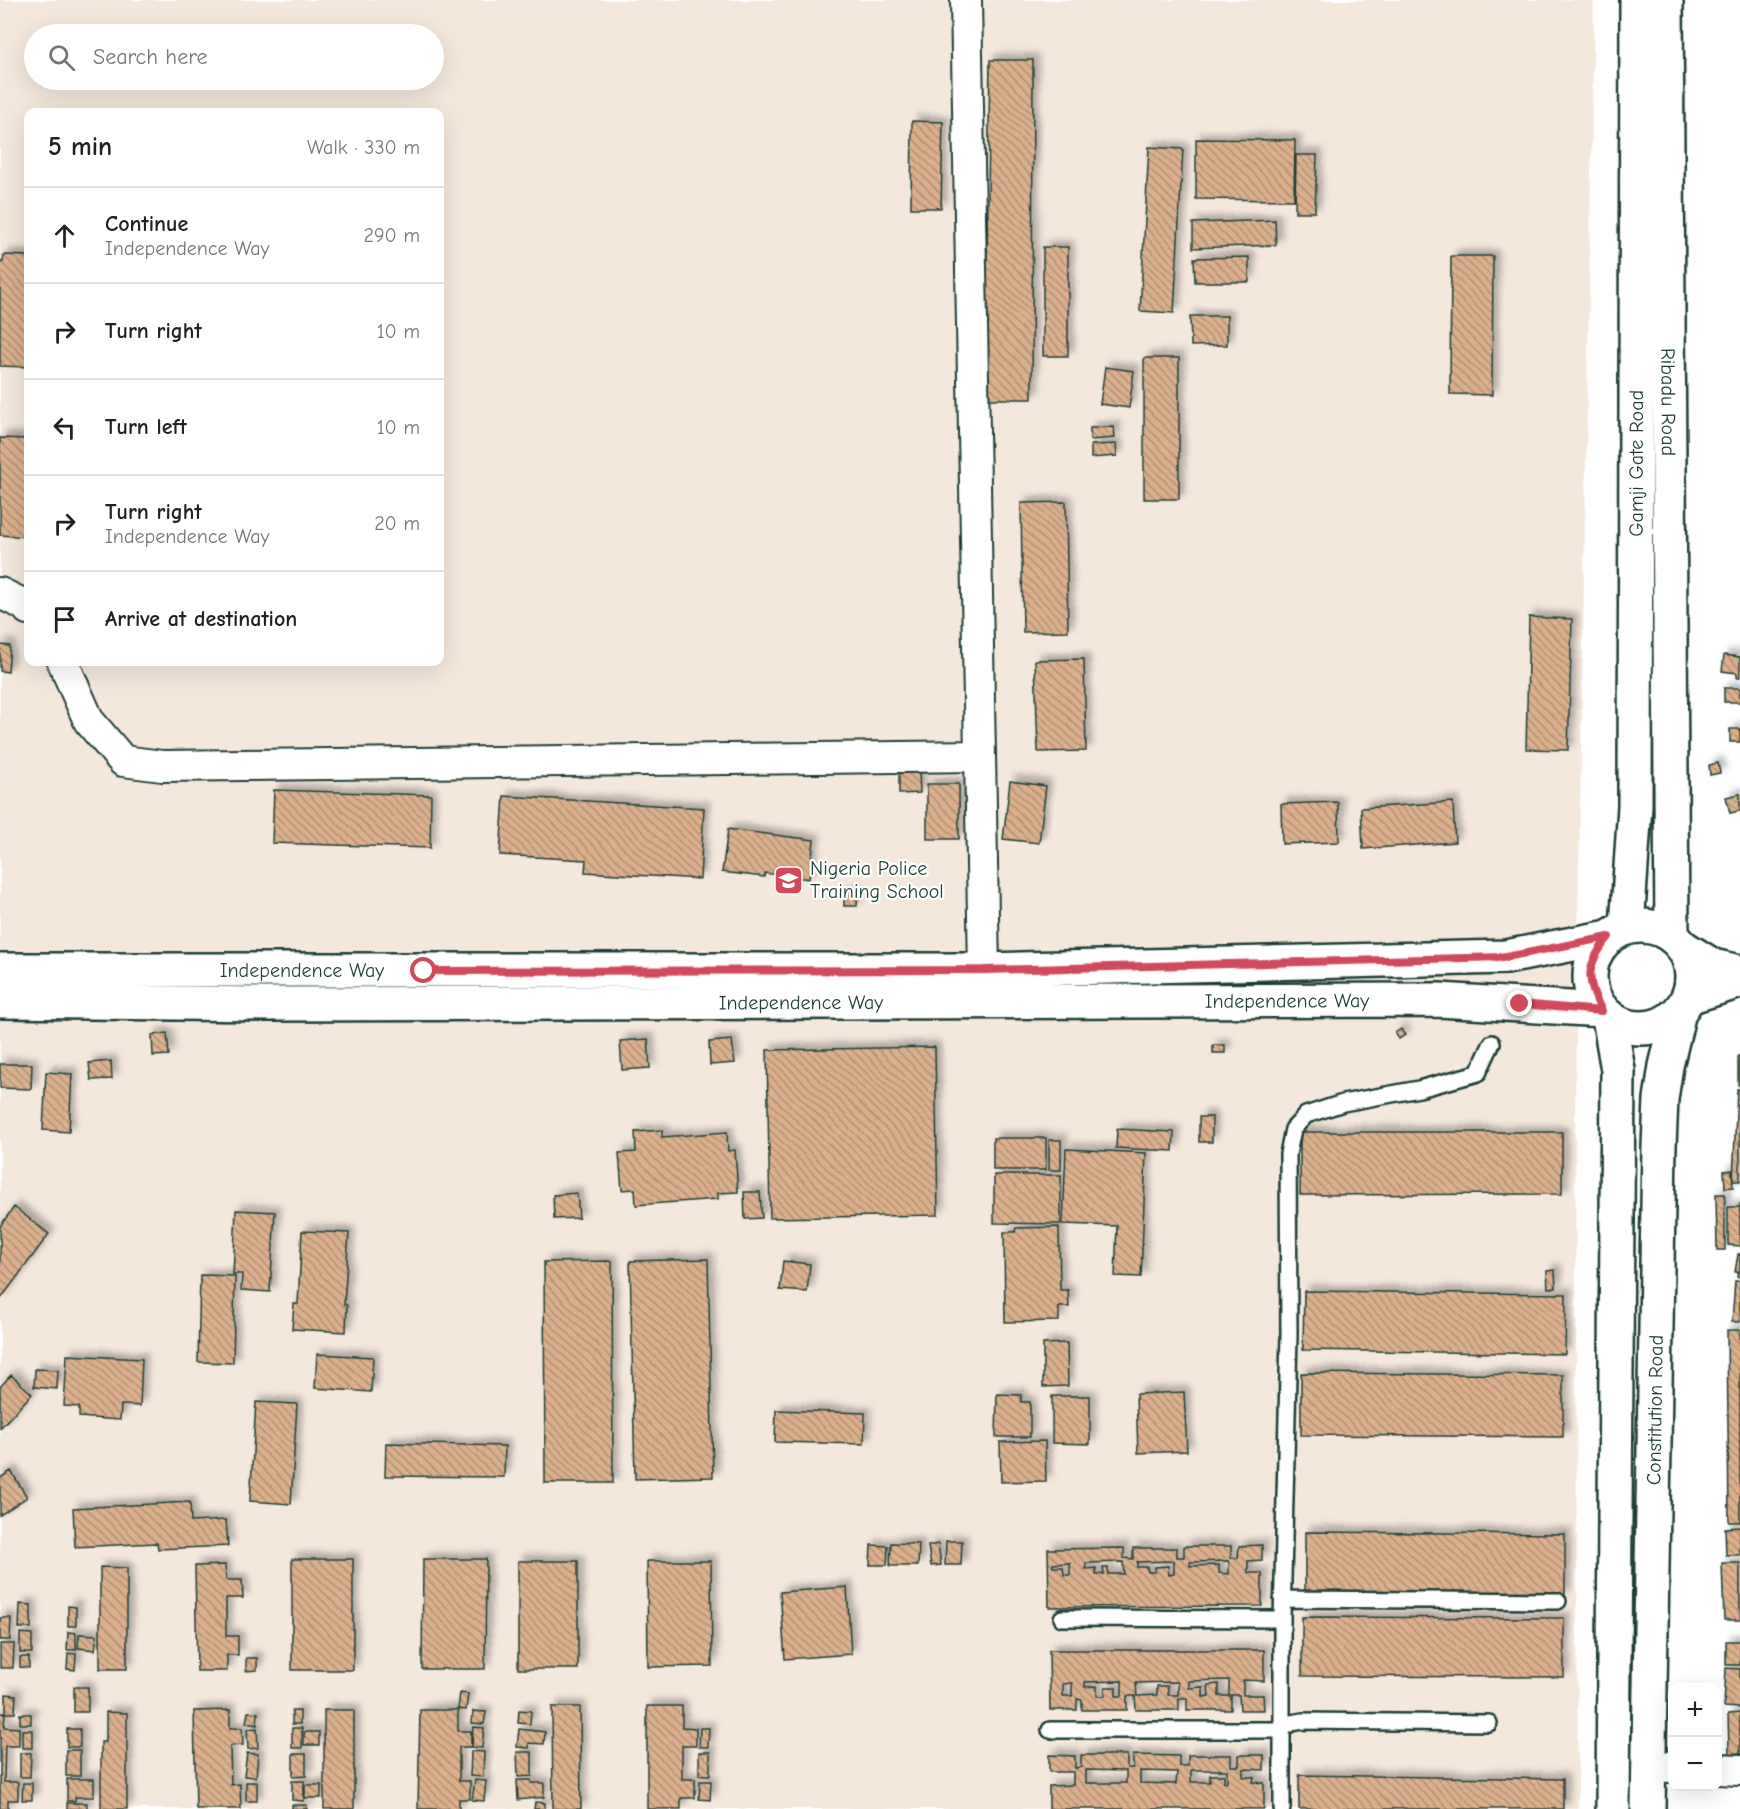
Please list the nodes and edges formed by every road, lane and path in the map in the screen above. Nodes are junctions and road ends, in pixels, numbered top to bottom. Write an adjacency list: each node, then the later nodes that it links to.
1 (966, 0): 7 (street)
2 (1637, 0): 8 (main road, Gamji Gate Road)
3 (1666, 0): 9 (main road, Ribadu Road)
4 (0, 593): 5 (street)
5 (24, 605)
6 (65, 666): 7 (street)
7 (980, 756): 11 (street)
8 (1618, 932): 9 (main road); 11 (main road, Independence Way); 16 (main road)
9 (1678, 942): 12 (main road); 15 (main road)
10 (0, 970): 11 (main road, Independence Way)
11 (984, 970)
12 (1740, 972)
13 (1740, 981): 15 (main road)
14 (0, 1001): 16 (main road, Independence Way)
15 (1683, 1005): 16 (main road); 25 (main road, Constitution Road)
16 (1606, 1014): 29 (main road, Constitution Road)
17 (1492, 1043): 18 (lane)
18 (1282, 1599): 19 (lane); 21 (lane)
19 (1558, 1600)
20 (1062, 1618): 21 (lane)
21 (1282, 1619): 24 (lane)
22 (1489, 1724): 24 (lane)
23 (1050, 1730): 24 (lane)
24 (1281, 1730): 28 (lane)
25 (1661, 1766): 30 (main road, Constitution Road)
26 (1722, 1769): 27 (street)
27 (1740, 1770)
28 (1282, 1809)
29 (1613, 1809)
30 (1648, 1809)

